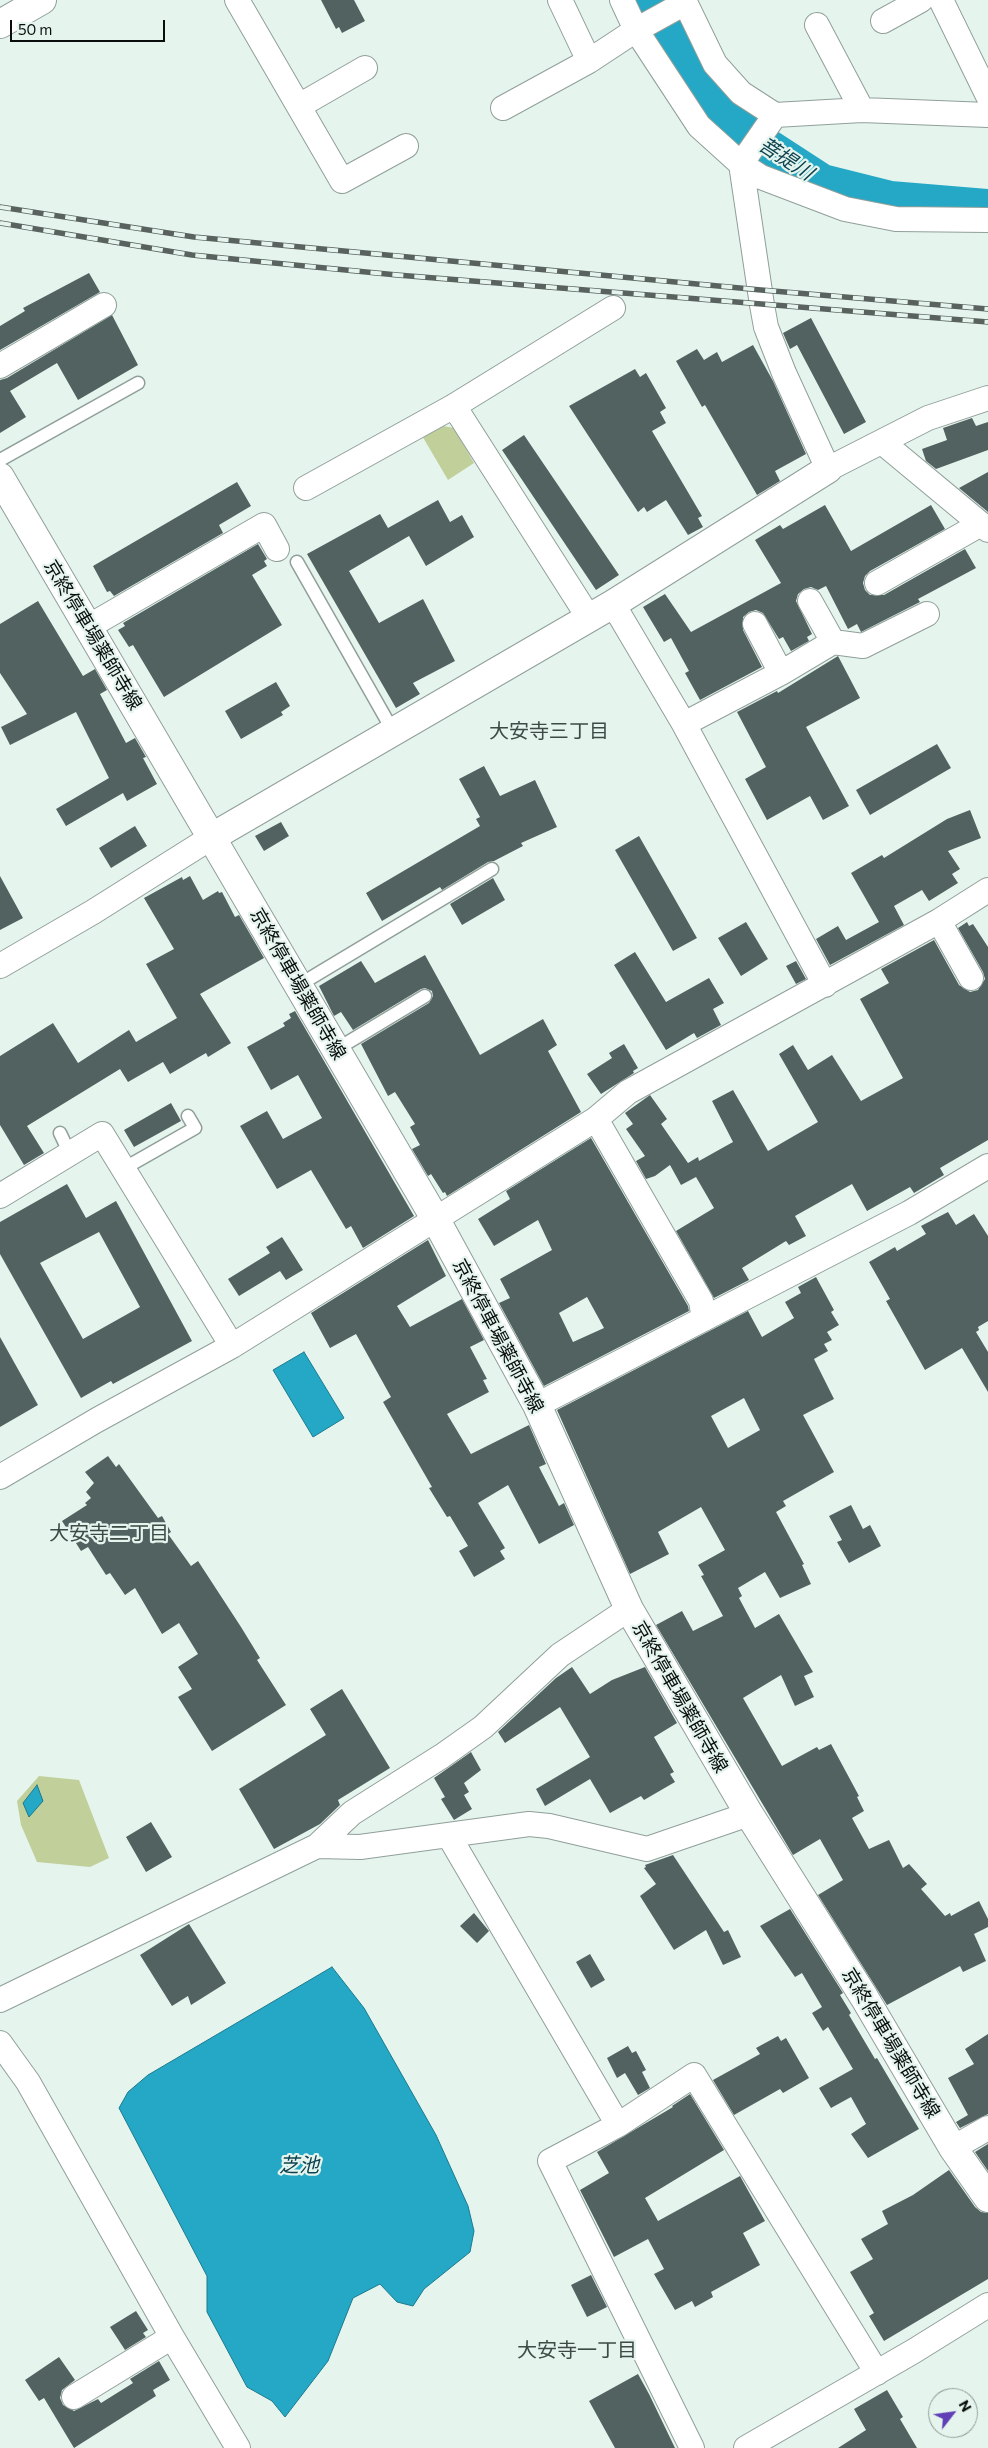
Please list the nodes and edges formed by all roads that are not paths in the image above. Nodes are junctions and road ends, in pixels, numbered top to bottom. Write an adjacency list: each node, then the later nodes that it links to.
1 (42, 0): 9 (main road)
2 (238, 0): 15 (street)
3 (560, 0): 12 (street)
4 (622, 0): 11 (street)
5 (920, 0): 8 (street)
6 (941, 0): 14 (street)
7 (681, 4): 11 (street); 19 (street)
8 (883, 21)
9 (0, 24)
10 (817, 24): 17 (street)
11 (639, 28): 12 (street); 21 (street)
12 (589, 61): 16 (street)
13 (365, 68): 15 (street)
14 (988, 96)
15 (299, 106): 20 (street)
16 (503, 108)
17 (862, 110): 18 (street); 19 (street)
18 (988, 115)
19 (772, 120): 21 (street)
20 (406, 146)
21 (742, 162): 22 (street); 31 (street)
22 (988, 220)
23 (104, 305): 25 (street)
24 (613, 308): 28 (street)
25 (0, 366)
26 (138, 382): 30 (lane)
27 (988, 398): 29 (street)
28 (454, 406): 33 (street); 41 (street)
29 (882, 442): 31 (street); 34 (street)
30 (0, 460)
31 (828, 469): 39 (main road)
32 (0, 477): 43 (main road, 京終停車場薬師寺線)
33 (306, 488)
34 (984, 527): 37 (street)
35 (278, 549): 43 (street)
36 (297, 562): 47 (lane)
37 (878, 583)
38 (810, 601): 44 (street)
39 (613, 604): 41 (main road); 46 (street)
40 (928, 614): 44 (street)
41 (589, 618): 47 (main road)
42 (755, 624): 45 (street)
43 (88, 627): 48 (main road, 京終停車場薬師寺線)
44 (833, 642): 45 (street)
45 (781, 673): 46 (street)
46 (684, 724): 54 (street)
47 (393, 731): 48 (main road)
48 (212, 837): 52 (street); 55 (main road, 京終停車場薬師寺線)
49 (492, 869): 55 (lane)
50 (988, 890): 51 (street)
51 (939, 921): 53 (street); 54 (street)
52 (0, 966)
53 (971, 978)
54 (825, 984): 59 (street)
55 (299, 985): 57 (main road, 京終停車場薬師寺線)
56 (425, 996): 57 (lane)
57 (336, 1049): 63 (main road, 京終停車場薬師寺線)
58 (188, 1116): 61 (lane)
59 (596, 1119): 63 (street); 64 (street)
60 (988, 1166): 64 (street)
61 (123, 1169): 62 (street); 65 (street)
62 (0, 1196)
63 (436, 1220): 65 (street); 66 (main road, 京終停車場薬師寺線)
64 (704, 1319): 66 (street)
65 (232, 1346): 67 (street)
66 (537, 1405): 68 (main road, 京終停車場薬師寺線)
67 (0, 1477)
68 (629, 1608): 69 (main road, 京終停車場薬師寺線); 71 (street)
69 (749, 1814): 70 (street); 76 (main road, 京終停車場薬師寺線)
70 (449, 1836): 71 (street); 74 (street)
71 (318, 1846): 72 (street)
72 (0, 2000)
73 (0, 2042): 79 (street)
74 (618, 2125): 80 (street); 83 (street)
75 (988, 2128): 76 (street)
76 (953, 2148): 77 (main road, 京終停車場薬師寺線)
77 (988, 2198)
78 (988, 2305): 80 (street)
79 (172, 2337): 81 (street); 82 (street)
80 (877, 2373): 84 (street)
81 (74, 2397)
82 (238, 2448)
83 (692, 2448)
84 (746, 2448)

